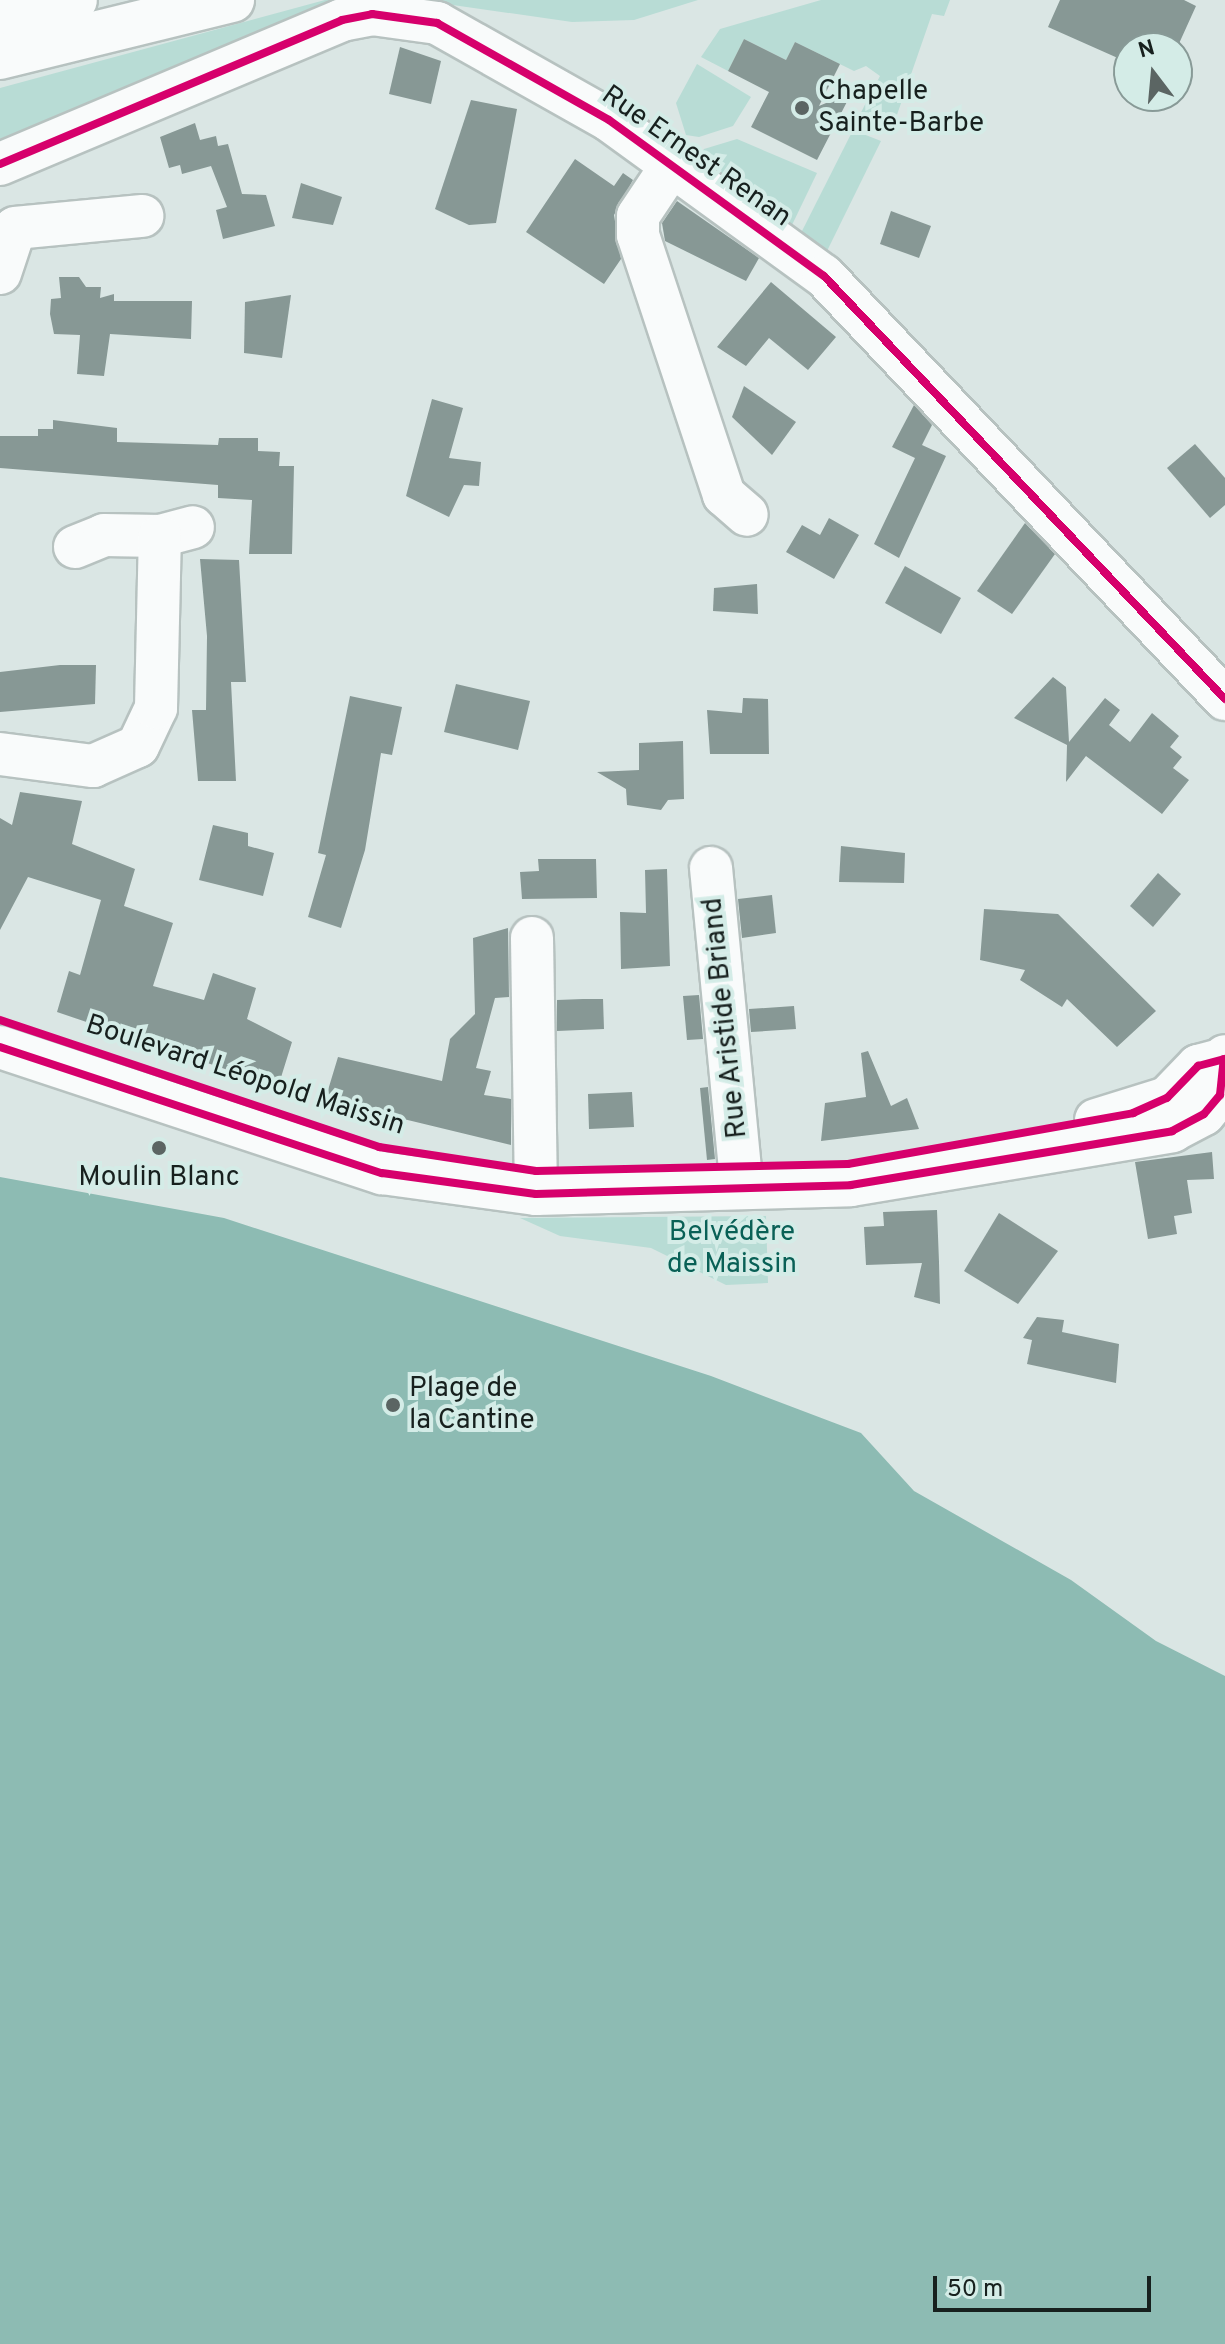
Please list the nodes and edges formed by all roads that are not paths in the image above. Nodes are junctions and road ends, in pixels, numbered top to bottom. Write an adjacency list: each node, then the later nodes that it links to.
1 (75, 0): 3 (highway)
2 (232, 0): 4 (highway)
3 (0, 18)
4 (0, 57)
5 (0, 164): 6 (street, Rue Ernest Renan)
6 (672, 165): 9 (street); 11 (street, Rue Ernest Renan)
7 (142, 216): 8 (street)
8 (0, 273)
9 (747, 515)
10 (75, 547): 12 (street)
11 (1225, 699)
12 (0, 754)
13 (711, 868): 18 (street, Rue Aristide Briand)
14 (532, 938): 19 (street)
15 (0, 1020): 19 (street, Boulevard Léopold Maissin)
16 (0, 1047): 19 (street, Boulevard Léopold Maissin)
17 (1224, 1073): 18 (street, Boulevard Léopold Maissin); 19 (street, Boulevard Léopold Maissin)
18 (740, 1168): 19 (street, Boulevard Léopold Maissin)
19 (536, 1182)

